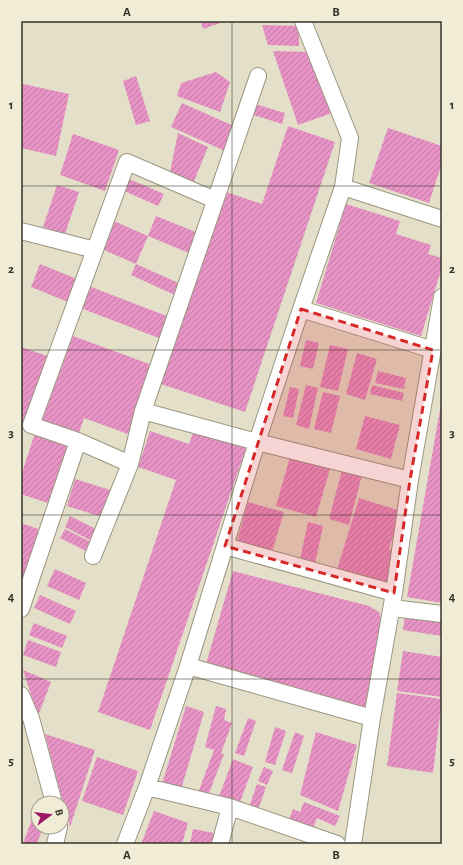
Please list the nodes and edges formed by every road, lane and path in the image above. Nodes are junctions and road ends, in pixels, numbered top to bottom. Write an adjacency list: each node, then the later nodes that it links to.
1 (303, 21): 3 (street)
2 (258, 76): 4 (street)
3 (343, 187): 5 (street); 9 (street)
4 (214, 200): 7 (street); 11 (street)
5 (442, 219)
6 (21, 231): 7 (street)
7 (95, 250): 12 (street)
8 (442, 297): 10 (street)
9 (301, 309): 10 (street); 13 (street)
10 (433, 350): 15 (street)
11 (143, 411): 13 (street); 14 (street)
12 (78, 441): 14 (street); 19 (street)
13 (257, 442): 15 (street); 16 (street)
14 (130, 464): 17 (street)
15 (410, 480): 18 (street)
16 (225, 546): 18 (street); 21 (street)
17 (93, 556)
18 (393, 600): 20 (street); 23 (street)
19 (21, 609)
20 (442, 614)
21 (188, 666): 23 (street); 24 (street)
22 (21, 695): 25 (street)
23 (372, 718): 30 (street)
24 (147, 787): 26 (street); 27 (street)
25 (52, 795)
26 (230, 807): 28 (street); 29 (street)
27 (125, 844)
28 (220, 844)
29 (337, 844)
30 (353, 844)

